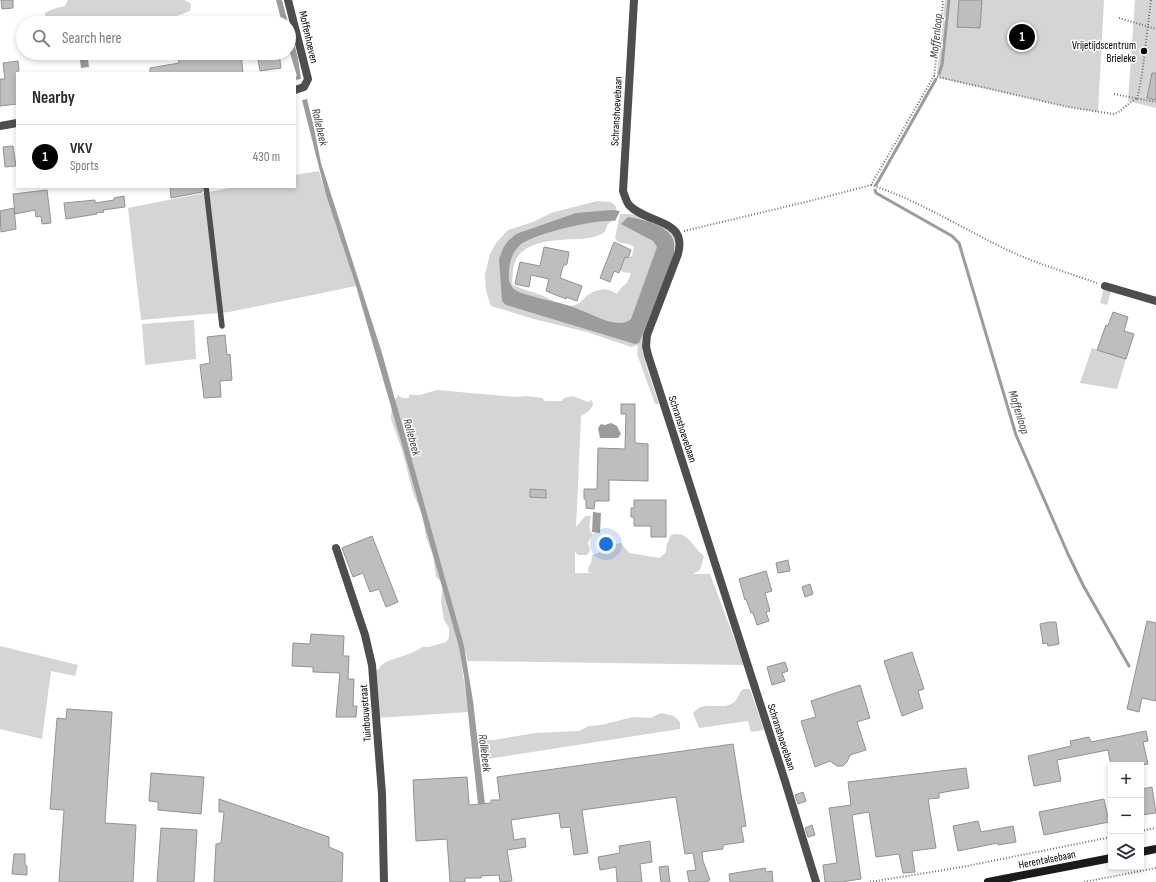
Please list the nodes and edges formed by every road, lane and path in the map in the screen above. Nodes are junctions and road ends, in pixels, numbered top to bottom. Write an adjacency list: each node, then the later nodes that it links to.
1 (288, 0): 5 (street, Moffenhoeven)
2 (634, 0): 19 (street, Schranshoevebaan)
3 (942, 0): 10 (path)
4 (1152, 0): 7 (path)
5 (292, 16)
6 (1120, 18): 7 (path)
7 (1148, 27): 8 (path); 13 (path)
8 (1156, 29)
9 (296, 32): 11 (street, Moffenhoeven)
10 (934, 76): 13 (path); 17 (path)
11 (296, 90)
12 (1114, 94): 13 (path)
13 (1137, 99): 14 (path)
14 (1156, 102)
15 (16, 123): 16 (street)
16 (0, 126)
17 (871, 185): 19 (path); 20 (path)
18 (206, 188): 22 (lane)
19 (677, 233): 32 (street, Schranshoevebaan)
20 (1105, 286): 21 (street)
21 (1156, 302)
22 (222, 326)
23 (336, 548): 31 (street, Tuinbouwstraat)
24 (1156, 828): 25 (path)
25 (1144, 830)
26 (1108, 838): 33 (path)
27 (1156, 849): 28 (main road)
28 (1144, 851)
29 (1108, 859): 34 (main road, Herentalsebaan)
30 (1156, 868): 35 (path)
31 (384, 882)
32 (816, 882)
33 (870, 882)
34 (988, 882)
35 (1084, 882)

